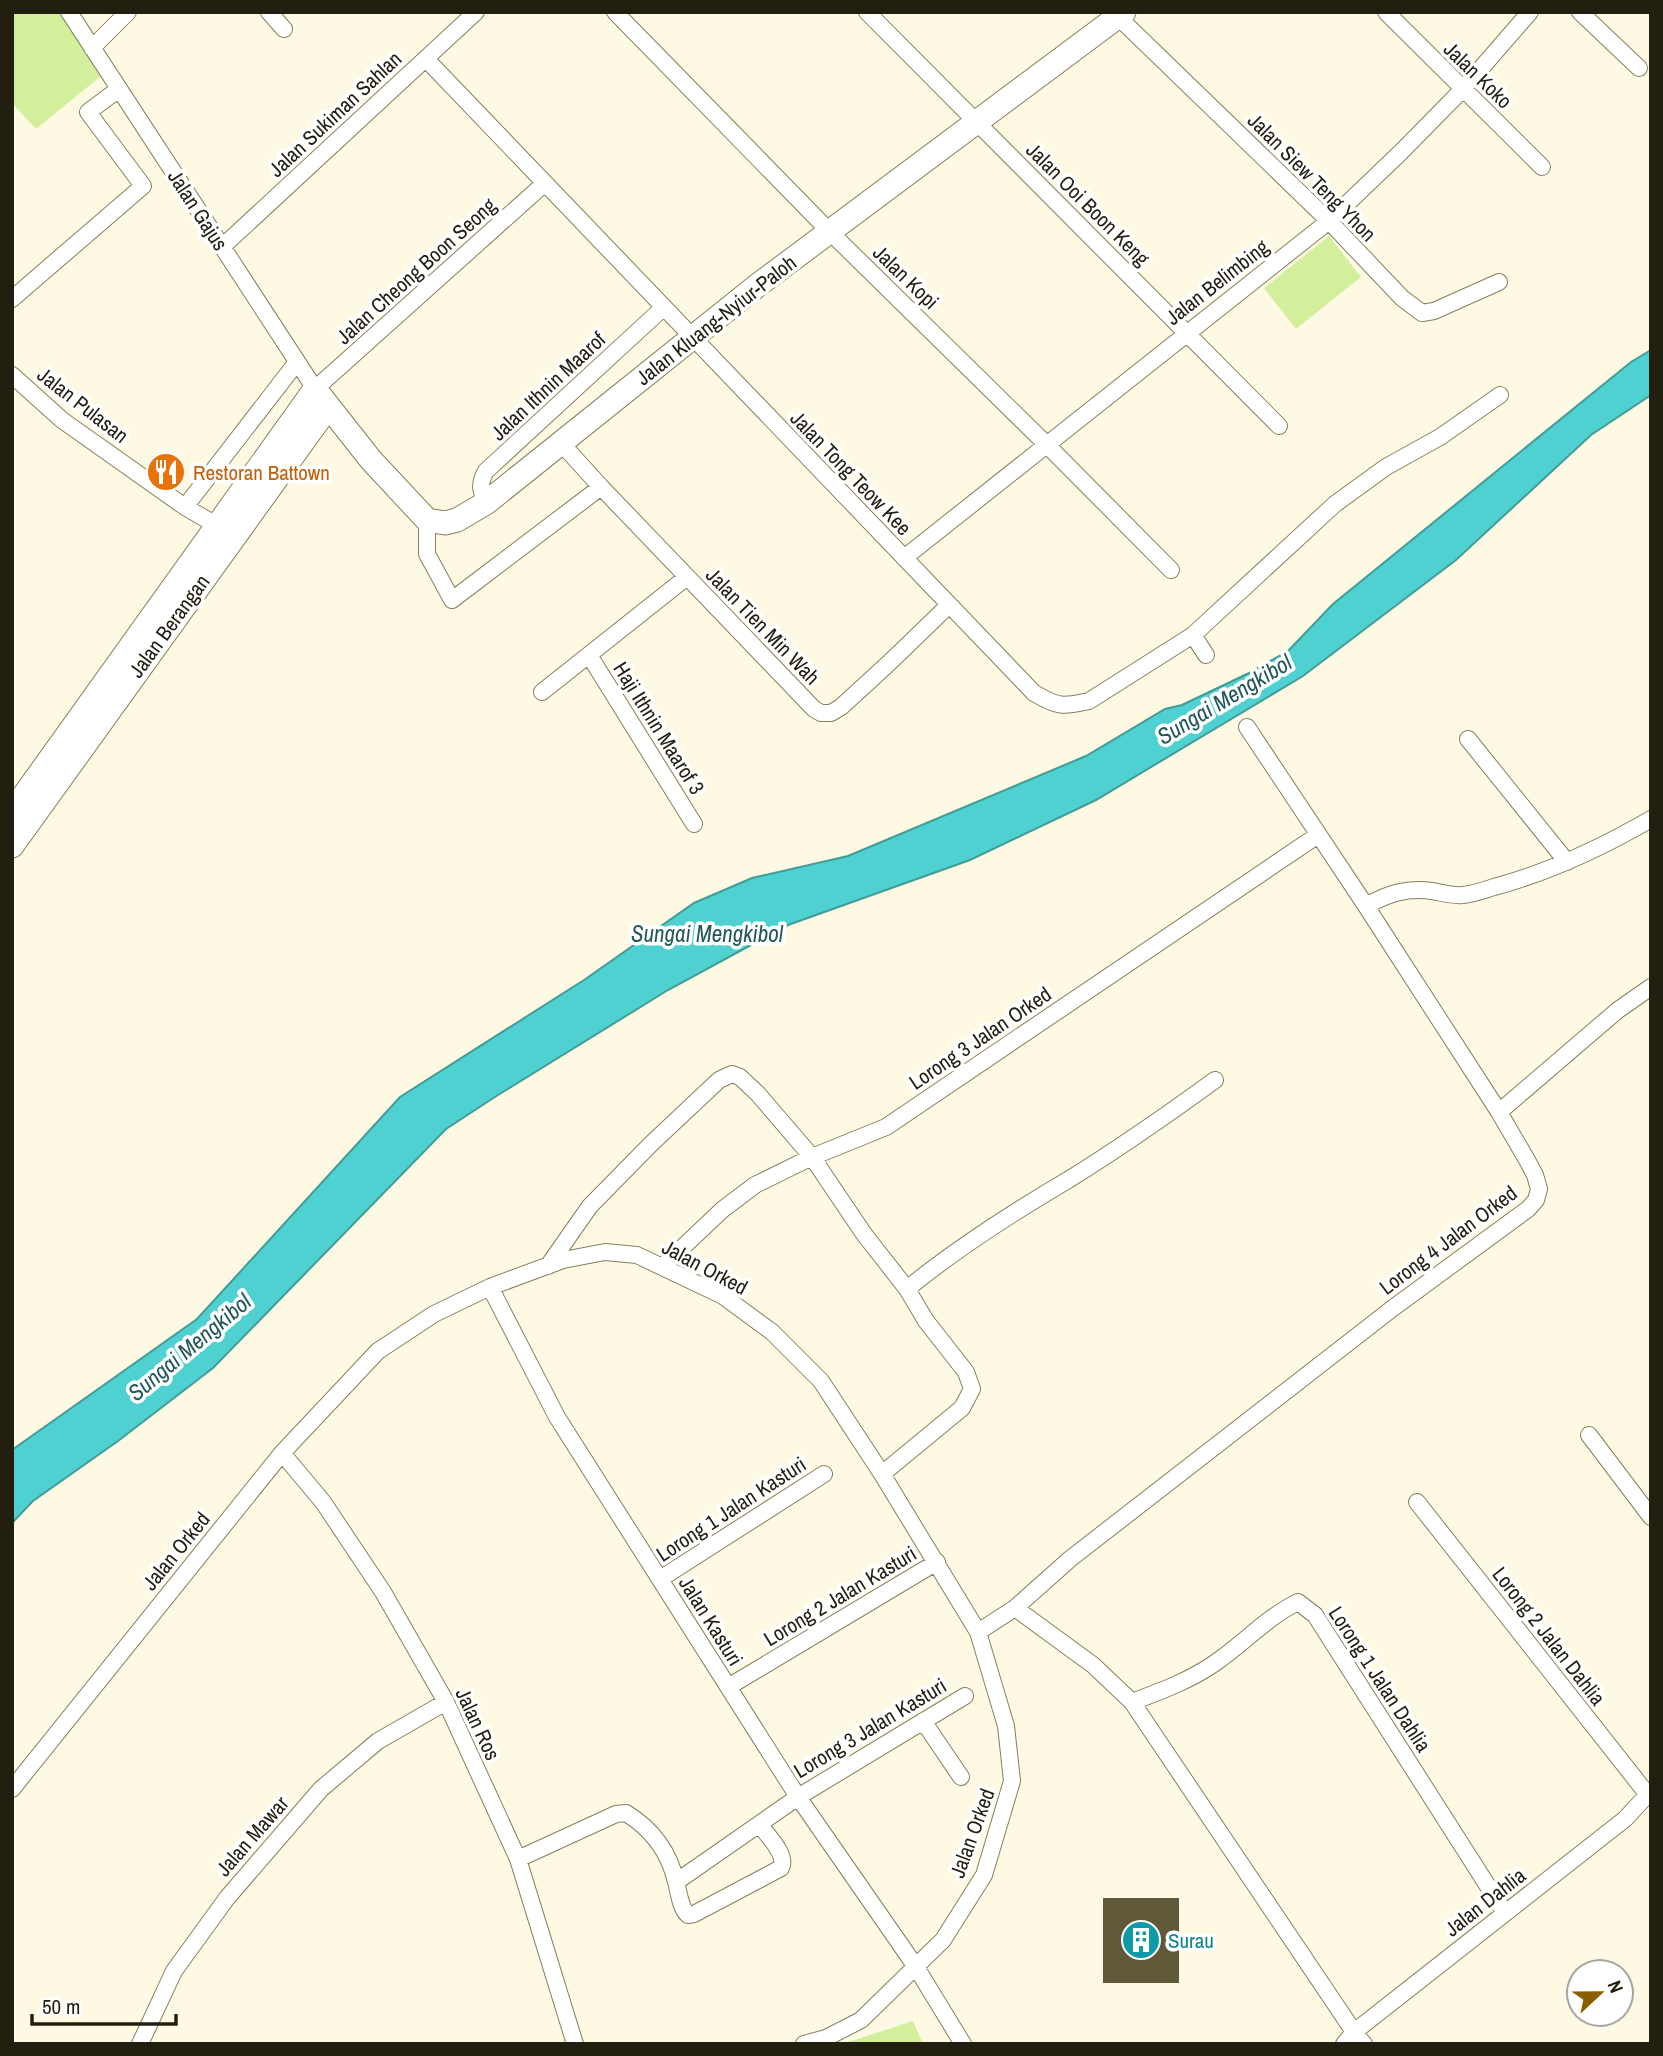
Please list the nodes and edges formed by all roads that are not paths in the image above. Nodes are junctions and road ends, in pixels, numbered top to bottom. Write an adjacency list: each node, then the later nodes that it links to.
1 (69, 12): 12 (street, Jalan Gajus)
2 (128, 12): 12 (street)
3 (269, 12): 11 (street)
4 (476, 12): 13 (street, Jalan Sukiman Sahlan)
5 (615, 12): 21 (street, Jalan Kopi)
6 (867, 12): 17 (street, Jalan Ooi Boon Keng)
7 (1386, 12): 16 (street, Jalan Koko)
8 (1530, 12): 16 (street, Jalan Belimbing)
9 (1580, 12): 14 (street)
10 (1118, 14): 17 (street, Jalan Kluang-Nyiur-Paloh); 20 (street, Jalan Siew Teng Yhon)
11 (284, 29)
12 (92, 48): 15 (street, Jalan Gajus)
13 (426, 59): 19 (street, Jalan Tong Teow Kee); 22 (street, Jalan Sukiman Sahlan)
14 (1639, 68)
15 (119, 89): 22 (street, Jalan Gajus); 24 (street)
16 (1463, 89): 18 (street, Jalan Koko); 20 (street, Jalan Belimbing)
17 (976, 122): 21 (street, Jalan Kluang-Nyiur-Paloh); 26 (street, Jalan Ooi Boon Keng)
18 (1542, 167)
19 (545, 183): 25 (street, Jalan Tong Teow Kee); 31 (street, Jalan Cheong Boon Seong)
20 (1329, 220): 23 (street, Jalan Siew Teng Yhon); 26 (street, Jalan Belimbing)
21 (830, 232): 27 (street, Jalan Kluang-Nyiur-Paloh); 34 (street, Jalan Kopi)
22 (222, 247): 28 (street, Jalan Gajus)
23 (1499, 282)
24 (12, 299)
25 (663, 308): 27 (street, Jalan Tong Teow Kee); 36 (street, Jalan Ithnin Maarof)
26 (1186, 332): 32 (street, Jalan Ooi Boon Keng); 34 (street, Jalan Belimbing)
27 (692, 338): 33 (street, Jalan Kluang-Nyiur-Paloh); 40 (street, Jalan Tong Teow Kee)
28 (297, 362): 31 (street, Jalan Gajus); 37 (street)
29 (12, 375): 37 (street, Jalan Pulasan)
30 (1500, 395): 44 (street, Jalan Tong Teow Kee)
31 (321, 398): 38 (street); 39 (street, Jalan Berangan)
32 (1279, 426)
33 (561, 443): 35 (street, Jalan Tien Min Wah); 36 (street, Jalan Kluang-Nyiur-Paloh)
34 (1047, 445): 40 (street, Jalan Belimbing); 41 (street, Jalan Kopi)
35 (601, 487): 38 (street); 42 (street, Jalan Tien Min Wah)
36 (486, 503): 38 (street, Jalan Kluang-Nyiur-Paloh)
37 (185, 507): 39 (street, Jalan Pulasan)
38 (427, 520)
39 (226, 531): 50 (street, Jalan Berangan); 54 (street, Jalan Berangan)
40 (904, 558): 43 (street, Jalan Tong Teow Kee)
41 (1171, 570)
42 (687, 577): 43 (street, Jalan Tien Min Wah); 45 (street)
43 (949, 605): 44 (street, Jalan Tong Teow Kee)
44 (1193, 635): 46 (street)
45 (589, 655): 47 (street); 52 (street, Haji Ithnin Maarof 3)
46 (1206, 655)
47 (542, 692)
48 (1247, 727): 53 (street, Lorong 4 Jalan Orked)
49 (1468, 738): 55 (street)
50 (12, 812)
51 (1651, 819): 55 (street)
52 (694, 824)
53 (1318, 835): 56 (street, Lorong 4 Jalan Orked); 60 (street, Lorong 3 Jalan Orked)
54 (12, 846)
55 (1567, 862): 56 (street)
56 (1366, 906): 59 (street, Lorong 4 Jalan Orked)
57 (1651, 987): 59 (street)
58 (1215, 1080): 64 (street)
59 (1499, 1112): 73 (street, Lorong 4 Jalan Orked)
60 (811, 1157): 61 (street); 62 (street, Lorong 3 Jalan Orked); 64 (street)
61 (548, 1266): 62 (street, Jalan Orked); 63 (street, Jalan Orked)
62 (663, 1266): 68 (street, Jalan Orked)
63 (491, 1287): 66 (street, Jalan Orked); 72 (street, Jalan Kasturi)
64 (907, 1289): 68 (street)
65 (1589, 1435): 70 (street)
66 (282, 1452): 77 (street, Jalan Ros); 81 (street, Jalan Orked)
67 (824, 1474): 72 (street, Lorong 1 Jalan Kasturi)
68 (882, 1474): 71 (street, Jalan Orked)
69 (1417, 1502): 82 (street, Lorong 2 Jalan Dahlia)
70 (1651, 1517)
71 (937, 1562): 74 (street, Jalan Orked); 75 (street, Lorong 2 Jalan Kasturi)
72 (660, 1579): 75 (street, Jalan Kasturi)
73 (1015, 1608): 74 (street, Lorong 4 Jalan Orked); 78 (street)
74 (978, 1632): 88 (street, Jalan Orked)
75 (729, 1687): 83 (street, Jalan Kasturi)
76 (965, 1696): 79 (street, Lorong 3 Jalan Kasturi)
77 (446, 1702): 85 (street, Jalan Ros); 90 (street, Jalan Mawar)
78 (1132, 1702): 87 (street, Lorong 1 Jalan Dahlia); 89 (street)
79 (923, 1721): 80 (street); 83 (street, Lorong 3 Jalan Kasturi)
80 (961, 1777)
81 (12, 1789)
82 (1650, 1793): 87 (street, Jalan Dahlia)
83 (798, 1797): 84 (street, Lorong 3 Jalan Kasturi); 88 (street, Jalan Kasturi)
84 (759, 1824): 86 (street, Lorong 3 Jalan Kasturi); 86 (street)
85 (518, 1859): 86 (street); 91 (street, Jalan Ros)
86 (676, 1882)
87 (1505, 1913): 89 (street, Jalan Dahlia)
88 (916, 1967): 92 (street, Jalan Orked); 93 (street, Jalan Kasturi)
89 (1354, 2040)
90 (140, 2044)
91 (575, 2044)
92 (804, 2044)
93 (963, 2044)

